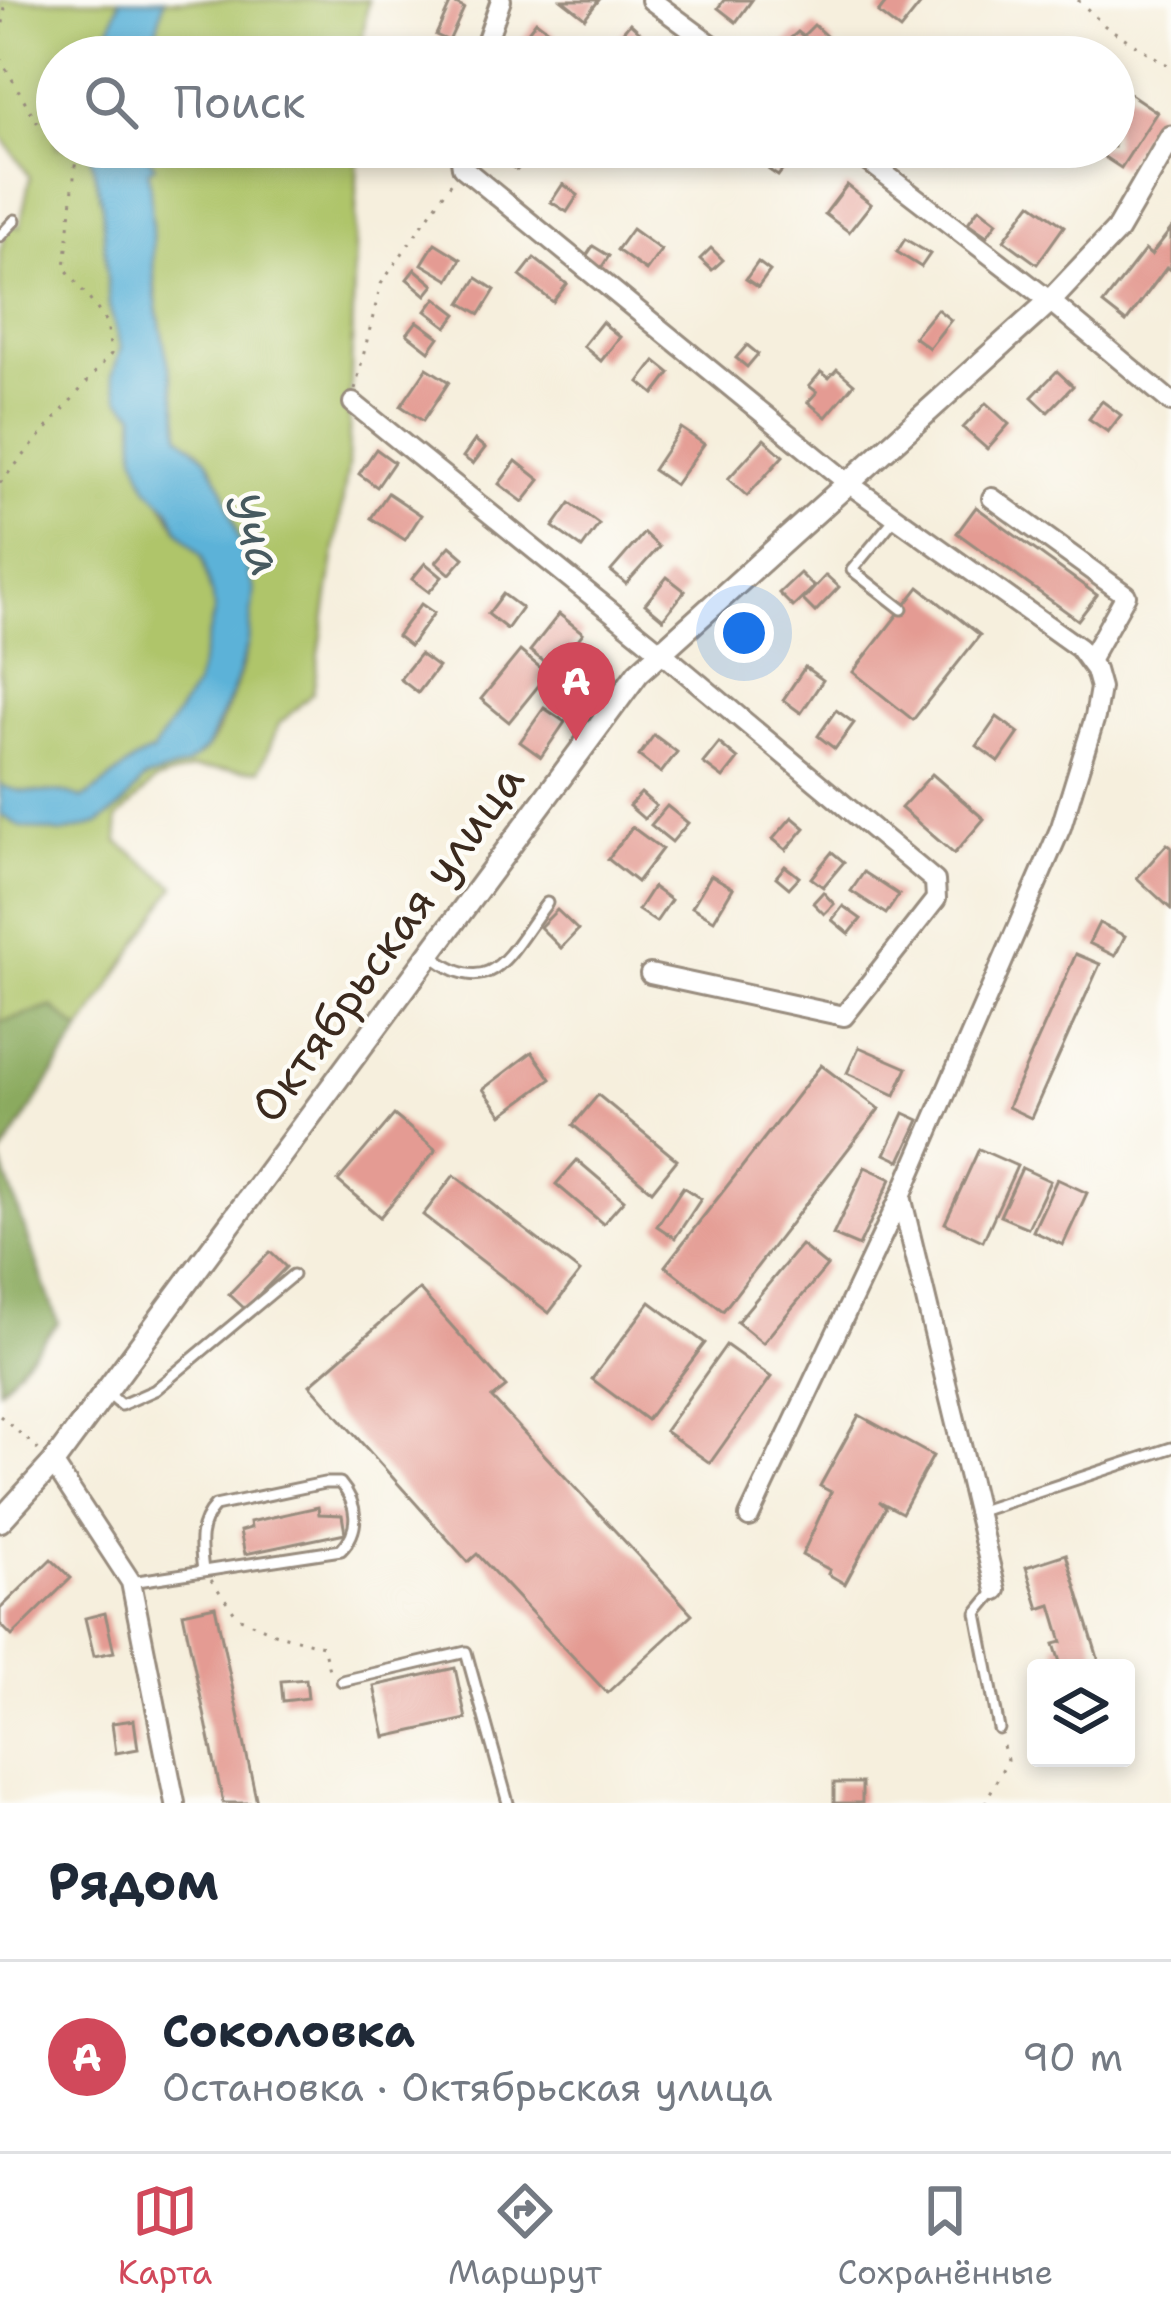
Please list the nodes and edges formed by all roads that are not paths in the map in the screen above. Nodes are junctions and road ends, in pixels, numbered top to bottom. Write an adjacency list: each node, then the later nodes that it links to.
1 (501, 0): 3 (street)
2 (651, 0): 4 (street)
3 (488, 36)
4 (700, 36)
5 (1171, 136): 10 (street, Октябрьская улица)
6 (474, 168): 13 (street)
7 (877, 168): 10 (street)
8 (15, 220): 9 (lane)
9 (0, 236)
10 (1050, 302): 11 (street); 13 (street, Октябрьская улица)
11 (1171, 402)
12 (353, 403): 17 (street)
13 (848, 483): 15 (street); 17 (street, Октябрьская улица)
14 (992, 499): 18 (street)
15 (896, 517): 16 (lane); 18 (street)
16 (902, 610)
17 (660, 651): 20 (street, Октябрьская улица); 21 (street)
18 (1089, 662): 22 (street)
19 (547, 903): 20 (lane)
20 (429, 953): 24 (street, Октябрьская улица)
21 (650, 974)
22 (901, 1196): 27 (street); 28 (street)
23 (293, 1275): 24 (lane)
24 (105, 1391): 26 (street, Октябрьская улица)
25 (1171, 1448): 27 (lane)
26 (52, 1463): 29 (street, Октябрьская улица); 31 (street)
27 (977, 1512): 32 (street)
28 (749, 1517)
29 (0, 1521)
30 (203, 1570): 30 (lane); 31 (lane)
31 (131, 1582): 35 (street)
32 (996, 1590): 34 (lane)
33 (342, 1682): 36 (lane)
34 (999, 1729)
35 (175, 1803)
36 (508, 1803)

